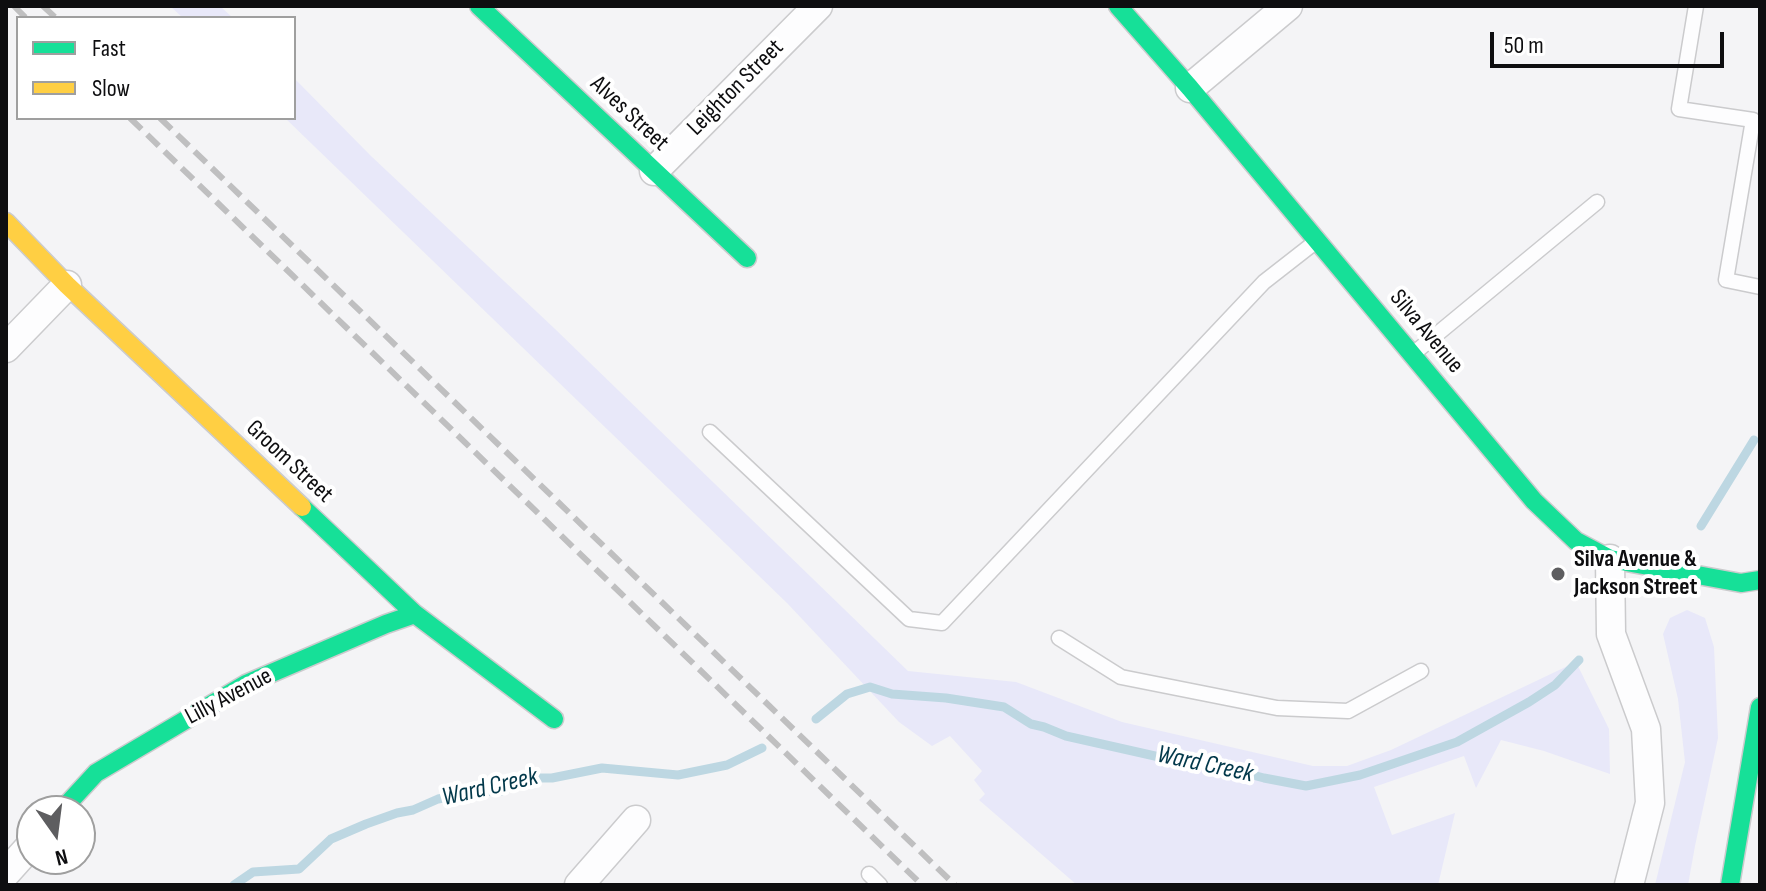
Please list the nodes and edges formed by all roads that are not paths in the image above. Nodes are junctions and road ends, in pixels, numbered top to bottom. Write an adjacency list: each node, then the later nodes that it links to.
1 (479, 6): 7 (street, Alves Street)
2 (818, 6): 7 (street, Leighton Street)
3 (1118, 6): 6 (street, Silva Avenue)
4 (1288, 6): 6 (street)
5 (1696, 6): 13 (lane)
6 (1190, 88): 10 (street, Silva Avenue)
7 (654, 171): 11 (street, Alves Street)
8 (1597, 202): 15 (lane)
9 (6, 222): 12 (street, Groom Street)
10 (1318, 241): 15 (street, Silva Avenue); 16 (lane)
11 (747, 258)
12 (67, 285): 14 (street); 19 (street, Groom Street)
13 (1760, 287)
14 (6, 348)
15 (1413, 354): 17 (street, Silva Avenue)
16 (710, 432)
17 (1610, 559): 18 (street, Silva Avenue); 29 (street)
18 (1760, 580)
19 (415, 614): 23 (street, Groom Street); 24 (street, Lilly Avenue)
20 (1059, 638): 21 (lane)
21 (1421, 671)
22 (1760, 707): 30 (street)
23 (554, 719)
24 (76, 795)
25 (636, 820): 27 (street)
26 (869, 874): 28 (lane)
27 (579, 885)
28 (880, 885)
29 (1629, 885)
30 (1730, 885)

